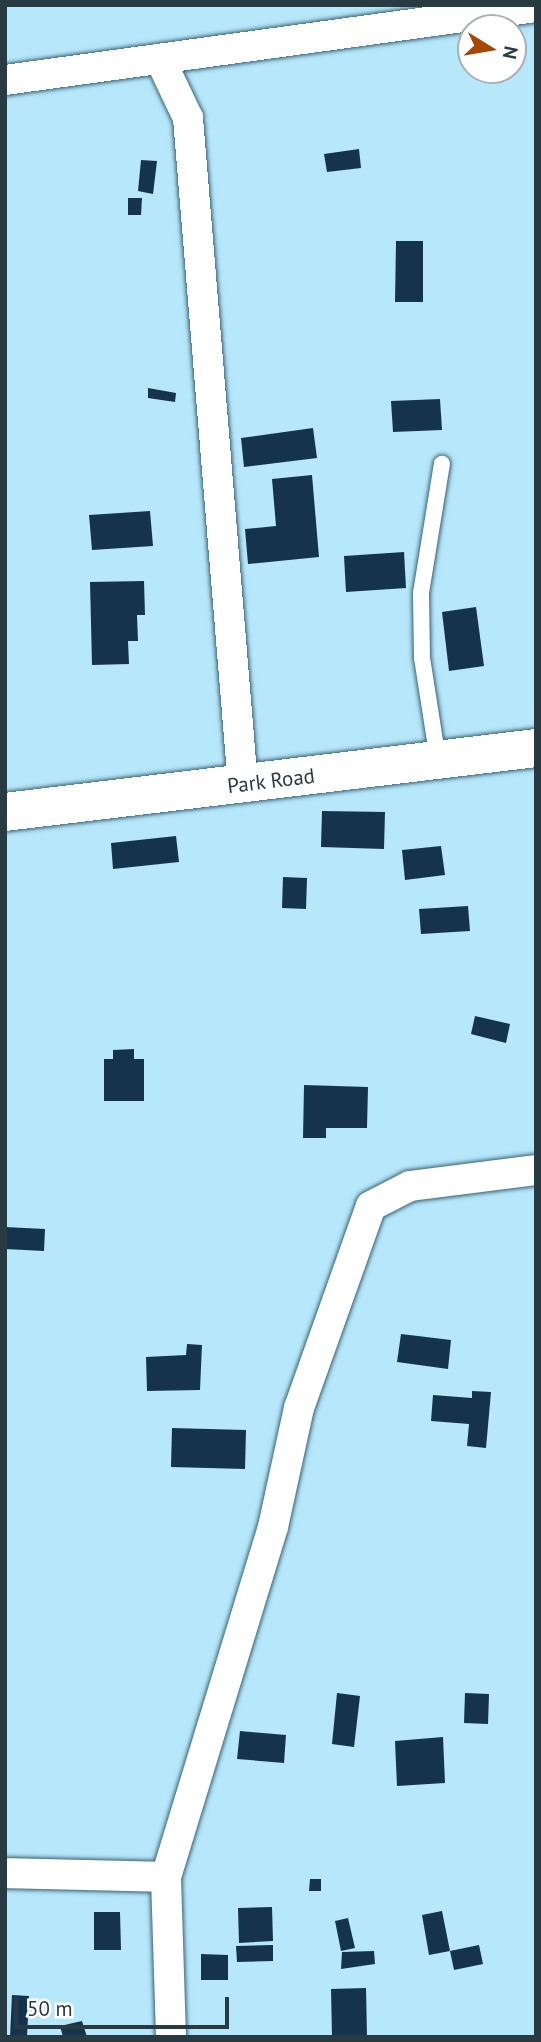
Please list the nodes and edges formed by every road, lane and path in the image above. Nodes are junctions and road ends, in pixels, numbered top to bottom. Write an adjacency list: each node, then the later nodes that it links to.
1 (536, 7): 2 (street)
2 (160, 59): 3 (street); 7 (street)
3 (5, 80)
4 (442, 464): 6 (lane)
5 (536, 748): 6 (street, Park Road)
6 (438, 760): 7 (street, Park Road)
7 (243, 785): 8 (street, Park Road)
8 (5, 812)
9 (536, 1170): 11 (street)
10 (5, 1873): 11 (street)
11 (166, 1877): 12 (street)
12 (171, 2037)

